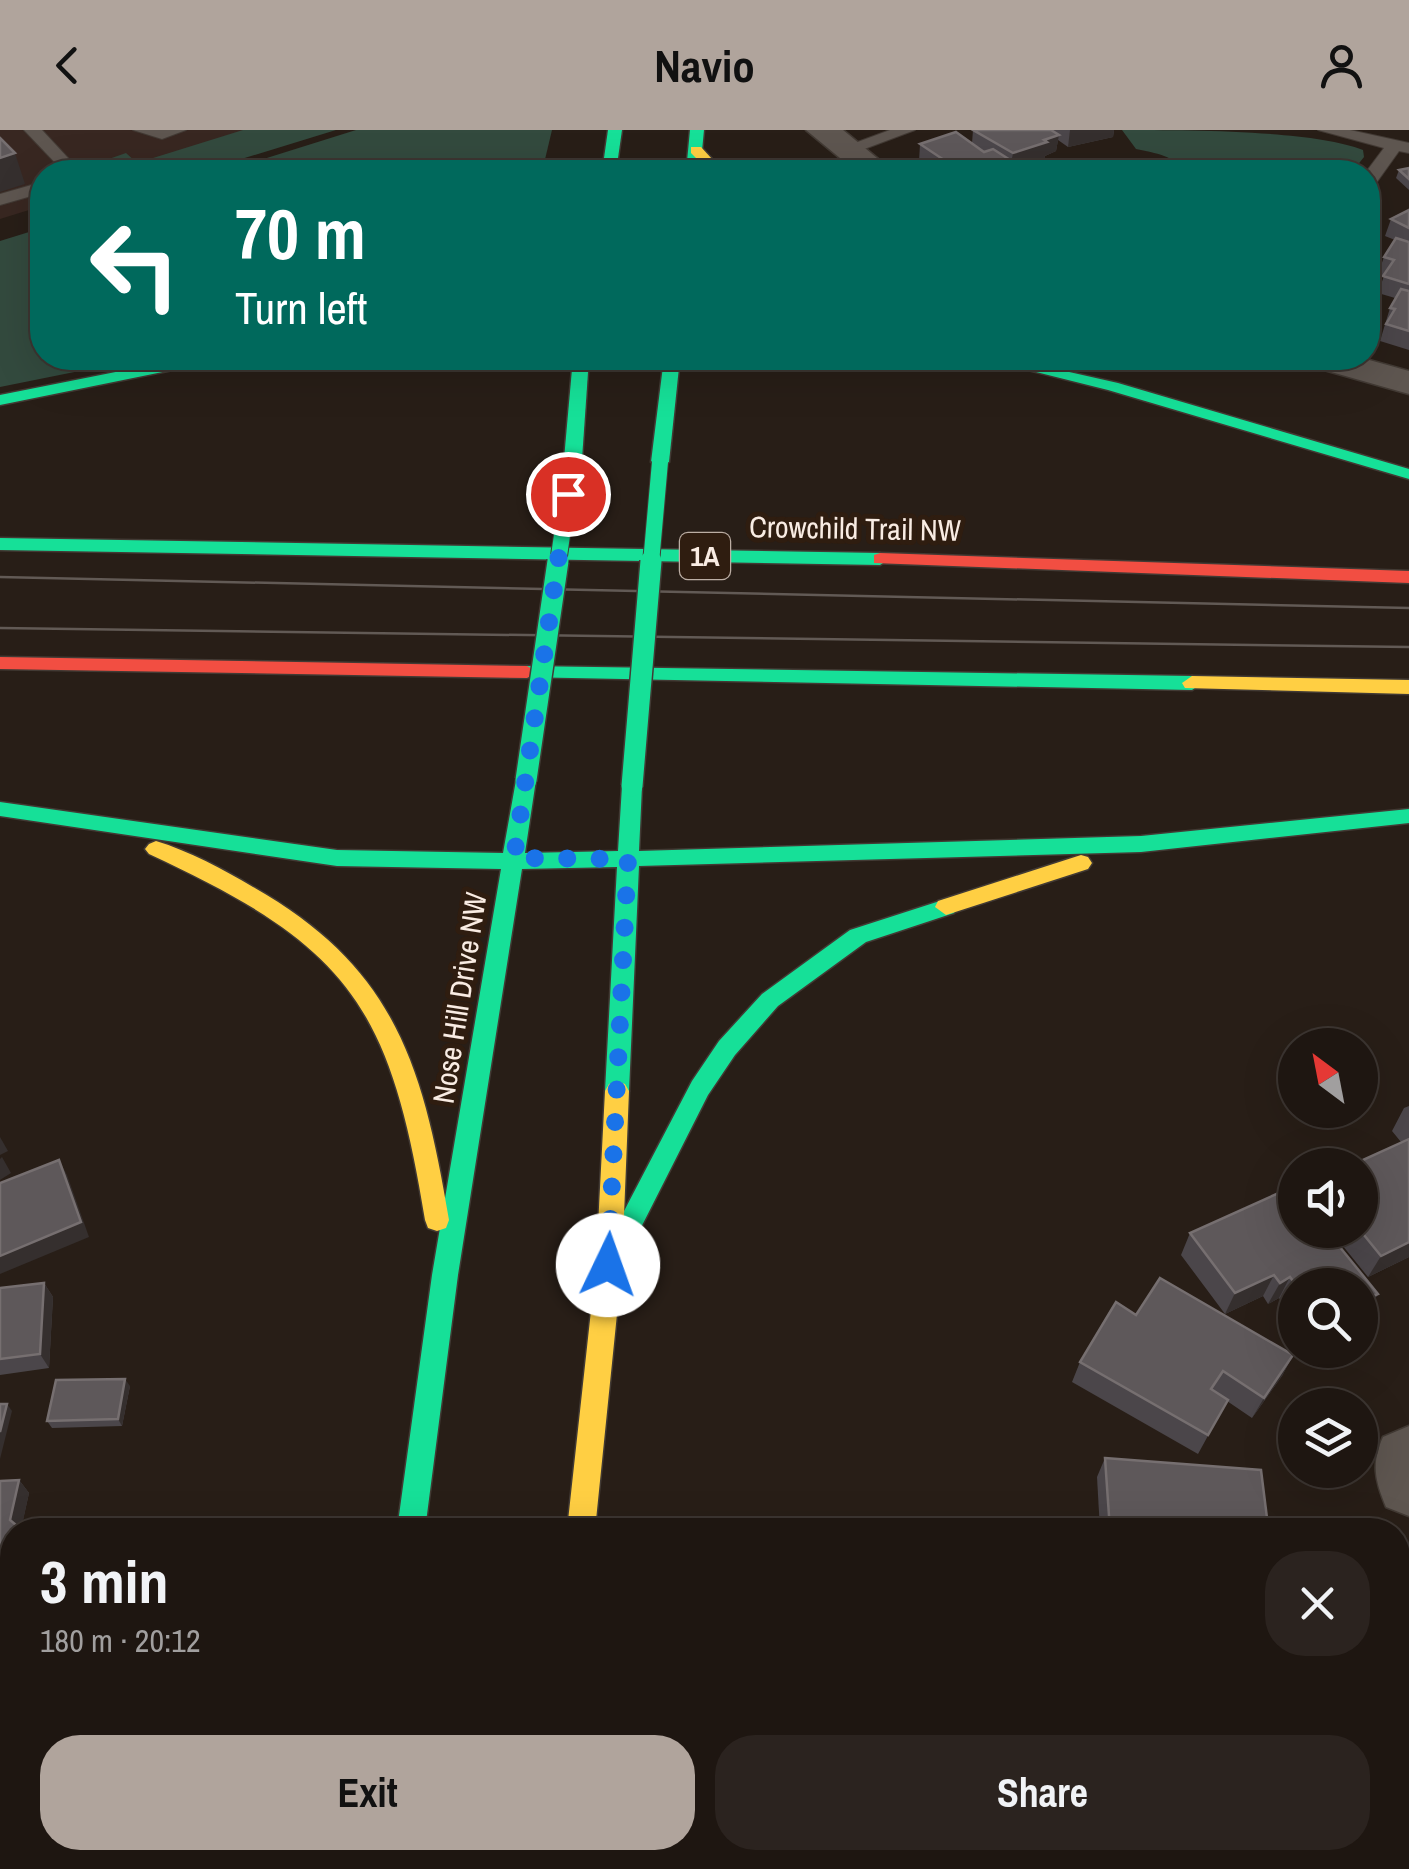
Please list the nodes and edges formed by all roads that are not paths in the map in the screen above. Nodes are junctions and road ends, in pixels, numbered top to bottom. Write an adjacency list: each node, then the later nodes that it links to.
1 (32, 130): 9 (lane)
2 (141, 130): 3 (lane)
3 (178, 130)
4 (616, 130): 10 (main road)
5 (907, 130): 7 (lane)
6 (1326, 130): 8 (lane)
7 (834, 140): 11 (street)
8 (1402, 146): 12 (lane)
9 (62, 160)
10 (610, 160)
11 (862, 160)
12 (1380, 169)
13 (30, 191): 14 (lane)
14 (0, 200)
15 (148, 370): 23 (main road)
16 (580, 370): 33 (main road, Nose Hill Drive NW, bridge)
17 (671, 370): 34 (main road, bridge)
18 (1031, 370): 22 (main road)
19 (1086, 370): 22 (main road)
20 (1364, 370): 21 (street)
21 (1409, 383)
22 (1126, 390): 24 (main road)
23 (0, 400)
24 (1409, 474)
25 (0, 544): 26 (main road, Crowchild Trail NW / 1A)
26 (1409, 576)
27 (0, 663): 28 (main road)
28 (1409, 688)
29 (0, 809): 31 (main road)
30 (1409, 816): 32 (main road)
31 (93, 824): 33 (main road); 36 (main road)
32 (1141, 844): 34 (main road); 35 (main road)
33 (514, 858): 34 (main road); 36 (main road, Nose Hill Drive NW)
34 (628, 859): 35 (main road)
35 (608, 1265): 40 (main road)
36 (445, 1275): 39 (main road, Nose Hill Drive NW)
37 (1409, 1456): 38 (street)
38 (1409, 1485)
39 (413, 1518)
40 (582, 1518)

